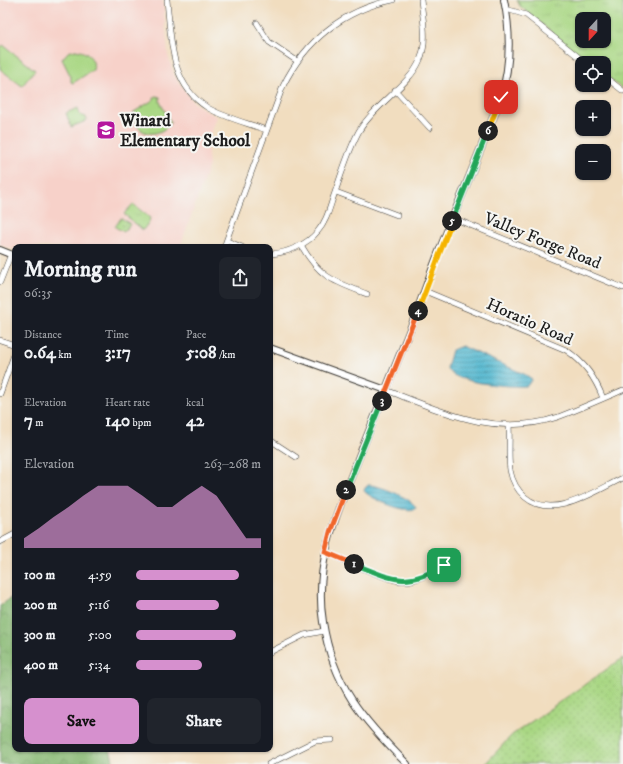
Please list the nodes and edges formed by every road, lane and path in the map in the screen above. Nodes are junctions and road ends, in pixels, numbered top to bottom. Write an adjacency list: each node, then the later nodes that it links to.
1 (167, 0): 13 (street)
2 (392, 0): 8 (street)
3 (421, 0): 10 (street)
4 (504, 0): 5 (street)
5 (506, 9): 7 (street); 16 (street)
6 (257, 23): 8 (street)
7 (577, 56)
8 (297, 61): 13 (street)
9 (611, 82): 11 (street)
10 (395, 90): 12 (street); 14 (street)
11 (623, 91)
12 (430, 128)
13 (266, 130): 17 (street)
14 (336, 192): 15 (street); 20 (street)
15 (397, 215)
16 (453, 218): 26 (street, Valley Forge Road); 27 (street)
17 (227, 241): 18 (street); 19 (street)
18 (226, 244)
19 (234, 244)
20 (301, 244): 22 (street); 28 (street)
21 (0, 250): 23 (street)
22 (273, 254)
23 (12, 255)
24 (12, 257): 25 (street)
25 (0, 282)
26 (623, 288)
27 (425, 291): 33 (street); 36 (street, Horatio Road)
28 (367, 294)
29 (0, 340): 30 (street)
30 (12, 344)
31 (273, 349): 33 (street)
32 (12, 360): 35 (street)
33 (386, 390): 37 (street); 43 (street)
34 (623, 390): 36 (street)
35 (0, 394)
36 (603, 398): 37 (street)
37 (509, 424): 40 (street)
38 (273, 442): 39 (street)
39 (296, 457)
40 (623, 478)
41 (12, 536): 42 (street)
42 (0, 542)
43 (325, 552): 44 (street); 45 (street)
44 (454, 553)
45 (324, 631): 46 (street); 49 (street)
46 (273, 650)
47 (332, 740): 48 (street)
48 (269, 764)
49 (406, 764)

